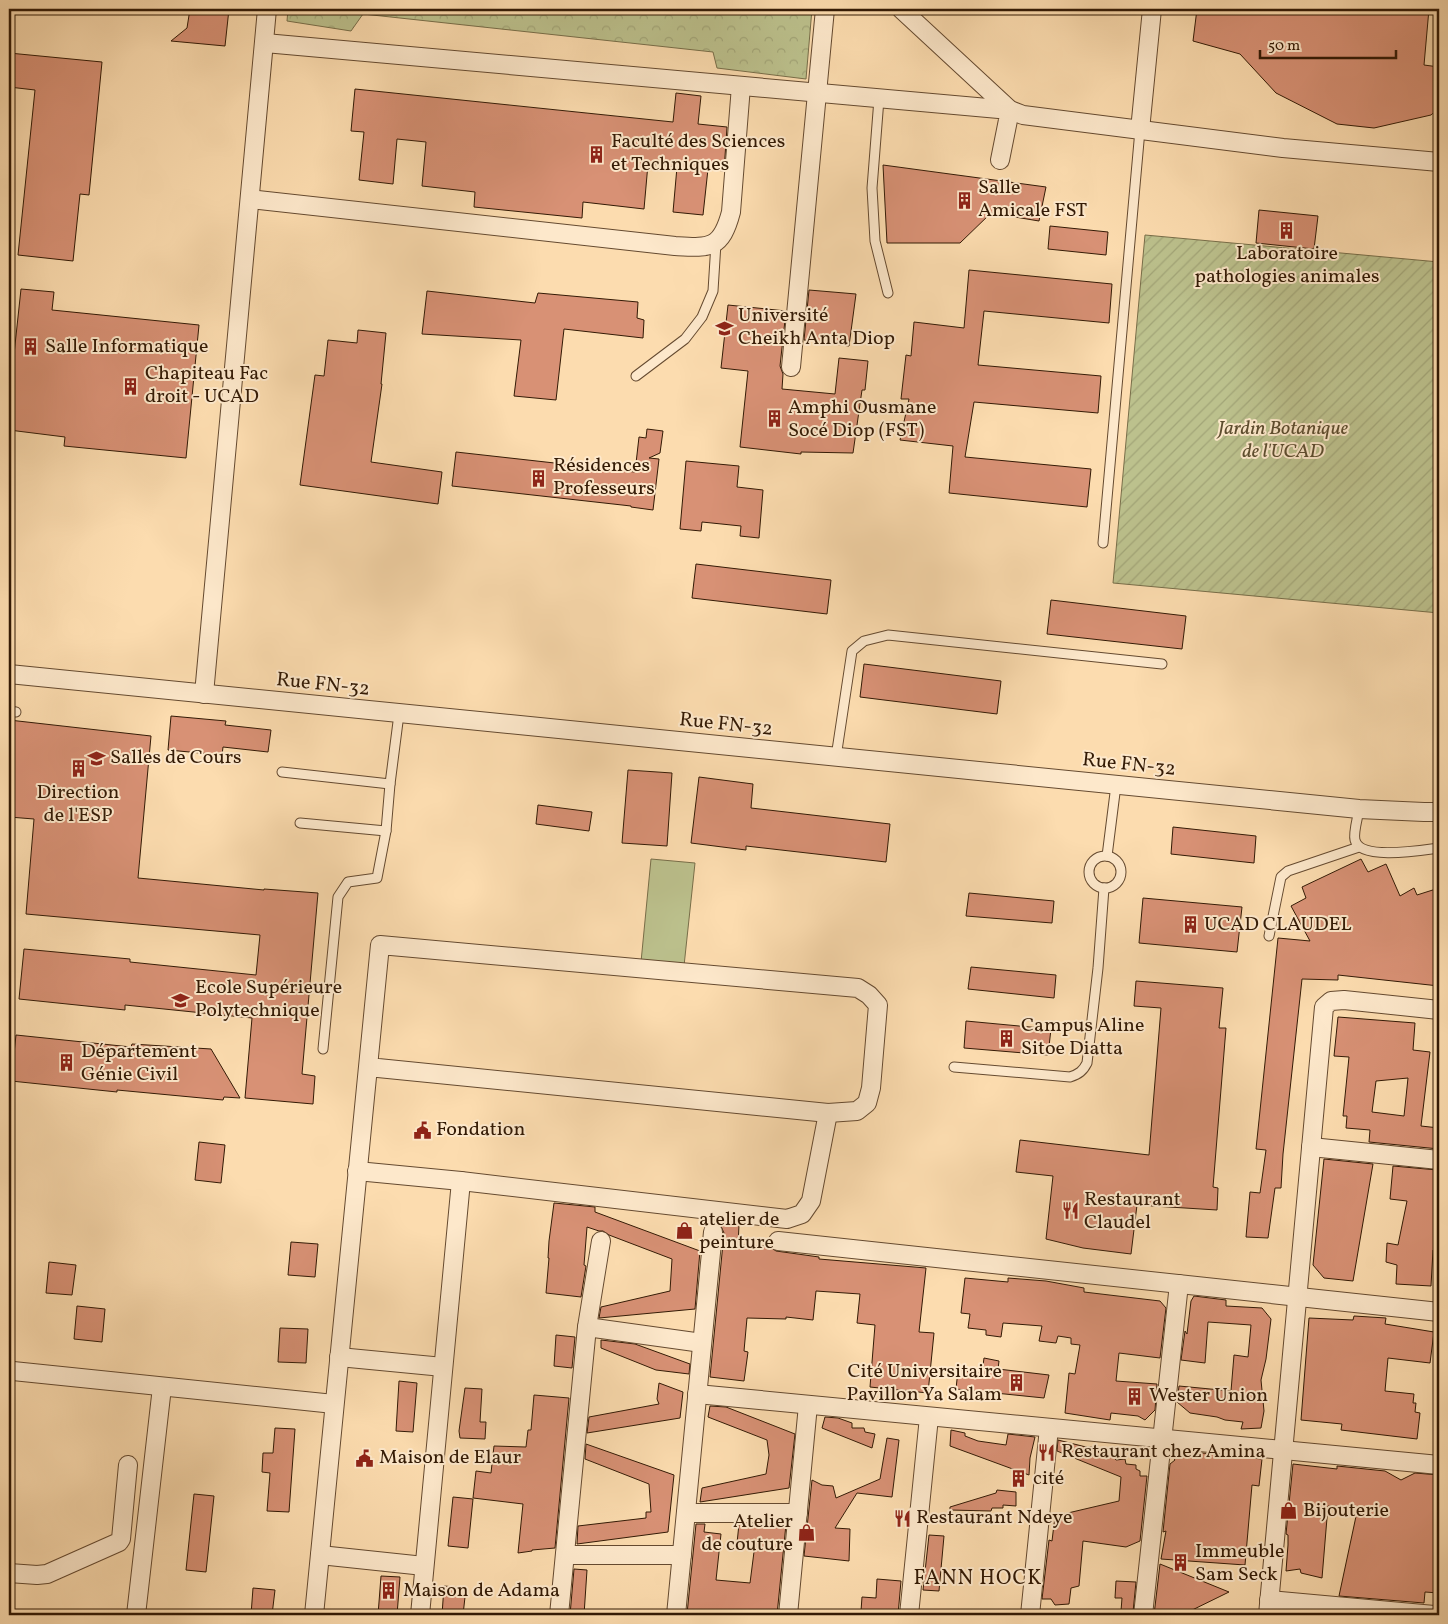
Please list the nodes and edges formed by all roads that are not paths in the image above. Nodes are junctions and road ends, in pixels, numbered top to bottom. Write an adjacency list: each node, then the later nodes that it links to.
1 (267, 9): 5 (street)
2 (825, 9): 7 (street)
3 (901, 9): 9 (street)
4 (1152, 9): 10 (street)
5 (265, 43): 6 (street); 13 (street)
6 (741, 86): 7 (street); 14 (street)
7 (817, 93): 8 (street); 16 (street)
8 (879, 98): 9 (street); 15 (lane)
9 (1010, 110): 10 (street); 11 (street)
10 (1140, 130): 12 (street); 18 (lane)
11 (1000, 160)
12 (1439, 162)
13 (250, 199): 14 (street); 21 (street)
14 (716, 243): 17 (lane)
15 (888, 293)
16 (791, 367)
17 (636, 376)
18 (1103, 543)
19 (1162, 664): 23 (lane)
20 (9, 674): 21 (street, Rue FN-32)
21 (204, 694): 22 (street, Rue FN-32)
22 (399, 714): 23 (street, Rue FN-32); 25 (lane)
23 (836, 757): 26 (street, Rue FN-32)
24 (282, 772): 25 (lane)
25 (390, 784): 30 (lane)
26 (1116, 785): 27 (street, Rue FN-32); 33 (lane)
27 (1359, 809): 28 (street, Rue FN-32); 31 (lane)
28 (1439, 812)
29 (300, 823): 30 (lane)
30 (386, 831): 37 (lane)
31 (1359, 847): 32 (lane); 35 (lane)
32 (1439, 848)
33 (1107, 856): 34 (lane); 34 (lane)
34 (1104, 888): 39 (lane)
35 (1269, 936)
36 (1439, 1010): 41 (street)
37 (323, 1049)
38 (368, 1067): 40 (street); 40 (street); 43 (street)
39 (954, 1067)
40 (828, 1113): 44 (street)
41 (1311, 1147): 42 (street); 49 (street)
42 (1439, 1160)
43 (357, 1171): 44 (street); 53 (street)
44 (461, 1181): 54 (street)
45 (714, 1232): 52 (street)
46 (600, 1241): 51 (street)
47 (778, 1241): 48 (street)
48 (1179, 1284): 49 (street); 62 (street)
49 (1298, 1297): 50 (street); 63 (street)
50 (1439, 1312)
51 (587, 1327): 52 (street); 69 (street)
52 (702, 1343): 57 (street)
53 (339, 1357): 54 (street); 58 (street)
54 (443, 1366): 71 (street)
55 (13, 1371): 56 (street)
56 (162, 1386): 58 (street); 74 (street)
57 (697, 1394): 59 (street); 66 (street)
58 (334, 1404): 68 (street)
59 (808, 1405): 60 (street); 67 (street)
60 (929, 1417): 61 (street); 80 (street)
61 (1049, 1428): 62 (street); 81 (street)
62 (1162, 1439): 63 (street); 82 (street)
63 (1283, 1451): 65 (street); 73 (street)
64 (128, 1465): 72 (street)
65 (1439, 1465)
66 (686, 1513): 67 (street); 70 (street)
67 (798, 1513): 79 (street)
68 (320, 1555): 71 (street); 75 (street)
69 (565, 1555): 70 (street); 77 (street)
70 (682, 1555): 78 (street)
71 (424, 1566): 76 (street)
72 (9, 1573)
73 (1269, 1608): 83 (street)
74 (136, 1615)
75 (314, 1615)
76 (420, 1615)
77 (559, 1615)
78 (676, 1615)
79 (788, 1615)
80 (910, 1615)
81 (1030, 1615)
82 (1143, 1615)
83 (1434, 1615)

